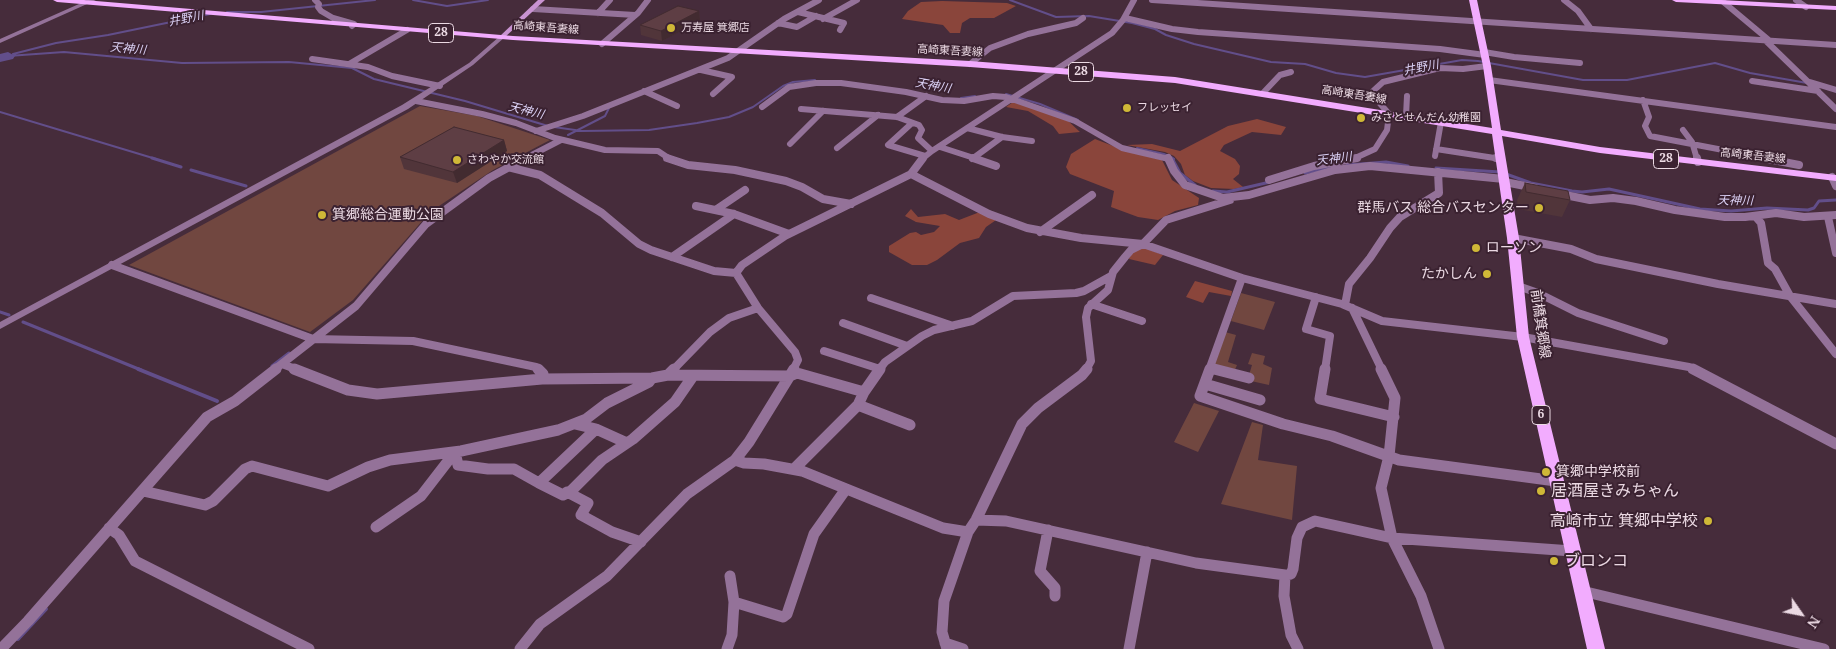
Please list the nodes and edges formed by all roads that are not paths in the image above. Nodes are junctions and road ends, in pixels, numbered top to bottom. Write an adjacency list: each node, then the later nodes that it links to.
1 (57, 0): 13 (main road, 高崎東吾妻線 / 28)
2 (542, 0): 17 (main road)
3 (610, 0): 20 (street)
4 (648, 0): 21 (street)
5 (819, 0): 19 (street)
6 (857, 0): 24 (street)
7 (1134, 0): 25 (street)
8 (1152, 0): 26 (street)
9 (1473, 0): 26 (main road, 前橋箕郷線 / 6)
10 (1564, 0): 29 (street)
11 (1676, 0): 14 (main road)
12 (1796, 0): 16 (street)
13 (90, 1): 28 (main road, 高崎東吾妻線 / 28); 34 (street)
14 (1723, 1): 16 (main road); 33 (street)
15 (318, 4): 28 (street)
16 (1806, 7): 18 (main road)
17 (533, 8): 20 (street); 32 (main road)
18 (1836, 8)
19 (798, 12): 22 (street); 27 (street)
20 (598, 13): 21 (street)
21 (635, 15): 35 (street)
22 (816, 16): 24 (street); 27 (street)
23 (1083, 18): 42 (street)
24 (823, 19): 31 (street)
25 (1123, 20): 39 (street); 44 (street)
26 (1478, 22): 29 (street); 39 (main road, 前橋箕郷線 / 6)
27 (778, 24): 37 (street)
28 (352, 26): 30 (main road, 高崎東吾妻線 / 28)
29 (1591, 29): 33 (street)
30 (407, 30): 32 (main road, 高崎東吾妻線 / 28); 41 (street)
31 (840, 30)
32 (502, 38): 35 (main road, 高崎東吾妻線 / 28); 49 (street)
33 (1768, 40): 36 (street); 48 (street)
34 (0, 41)
35 (602, 44): 37 (main road, 高崎東吾妻線 / 28)
36 (1836, 45)
37 (738, 52): 42 (main road, 高崎東吾妻線 / 28); 43 (street)
38 (312, 59): 41 (street)
39 (1486, 59): 40 (street); 46 (main road, 前橋箕郷線 / 6); 64 (street)
40 (1580, 63)
41 (349, 64): 49 (street)
42 (970, 64): 44 (main road, 高崎東吾妻線 / 28)
43 (700, 69): 51 (street); 53 (street)
44 (1056, 70): 52 (main road, 高崎東吾妻線 / 28); 56 (street)
45 (1290, 72): 52 (street)
46 (1490, 80): 58 (street); 74 (main road, 前橋箕郷線 / 6)
47 (1752, 81): 48 (street)
48 (1813, 85): 50 (street); 61 (street)
49 (438, 87): 57 (street)
50 (1836, 90)
51 (644, 91): 59 (street); 73 (street)
52 (1263, 93): 64 (main road, 高崎東吾妻線 / 28)
53 (713, 94)
54 (926, 96): 56 (street); 60 (street); 67 (street)
55 (1407, 96): 66 (street)
56 (1014, 97): 71 (street); 98 (street)
57 (418, 99): 73 (street); 111 (street)
58 (1642, 100): 70 (street); 79 (street)
59 (677, 106)
60 (762, 107)
61 (1836, 109)
62 (802, 110): 63 (street)
63 (823, 111): 65 (street); 78 (street)
64 (1389, 114): 66 (main road, 高崎東吾妻線 / 28); 90 (street)
65 (878, 115): 67 (street); 80 (street)
66 (1406, 116): 68 (main road, 高崎東吾妻線 / 28)
67 (897, 117): 69 (street)
68 (1441, 122): 74 (main road, 高崎東吾妻線 / 28); 83 (street)
69 (912, 123): 81 (street); 81 (street)
70 (1836, 127)
71 (967, 128): 75 (street); 81 (street)
72 (1683, 130): 79 (street)
73 (536, 131): 76 (street)
74 (1497, 132): 83 (main road, 前橋箕郷線 / 6); 84 (main road, 高崎東吾妻線 / 28)
75 (1002, 137): 77 (street); 82 (street)
76 (561, 140): 87 (street); 99 (street)
77 (1032, 141)
78 (790, 144)
79 (1692, 144): 84 (street); 85 (street)
80 (837, 148)
81 (932, 151): 82 (street); 89 (street)
82 (972, 159): 86 (street)
83 (1501, 159): 91 (main road, 前橋箕郷線 / 6)
84 (1698, 162): 93 (main road, 高崎東吾妻線 / 28)
85 (1799, 165)
86 (996, 166)
87 (508, 167): 110 (street); 128 (street)
88 (1438, 172): 90 (street); 91 (street); 121 (street)
89 (911, 174): 99 (street); 105 (street)
90 (1293, 177): 92 (street); 98 (street)
91 (1504, 178): 95 (street); 107 (main road, 前橋箕郷線 / 6)
92 (1269, 180)
93 (1835, 180)
94 (745, 190): 101 (street)
95 (1541, 190)
96 (1550, 192): 103 (street)
97 (1092, 195): 105 (street)
98 (1249, 195): 108 (street)
99 (851, 204): 106 (street)
100 (696, 206): 101 (street)
101 (717, 209): 102 (street)
102 (734, 214): 106 (street); 110 (street)
103 (1755, 216): 104 (street); 116 (street)
104 (1832, 216): 109 (street)
105 (1040, 232): 108 (street)
106 (789, 234): 112 (street)
107 (1513, 238): 115 (main road, 前橋箕郷線 / 6); 116 (street)
108 (1143, 244): 113 (street); 114 (street)
109 (1836, 253)
110 (672, 257): 112 (street)
111 (112, 265): 125 (street); 128 (street)
112 (736, 274): 122 (street)
113 (1111, 276): 119 (street); 126 (street)
114 (1242, 278): 117 (street); 134 (street)
115 (1518, 286): 127 (main road, 前橋箕郷線 / 6); 129 (street)
116 (1790, 296): 120 (street); 132 (street)
117 (1316, 297): 121 (street); 146 (street)
118 (871, 298): 126 (street)
119 (1091, 304): 123 (street); 161 (street)
120 (1836, 304)
121 (1349, 306): 127 (street); 146 (street)
122 (758, 308): 136 (street); 138 (street)
123 (1142, 320)
124 (843, 323): 130 (street)
125 (0, 326)
126 (954, 326): 130 (street)
127 (1523, 337): 151 (street); 156 (main road, 前橋箕郷線 / 6)
128 (313, 339): 133 (street); 141 (street)
129 (1664, 341)
130 (907, 346): 135 (street)
131 (824, 351): 135 (street)
132 (1836, 354)
133 (282, 364): 141 (street); 159 (street)
134 (1210, 368): 140 (street); 142 (street)
135 (880, 369): 143 (street)
136 (668, 375): 137 (street); 139 (street)
137 (693, 376): 138 (street); 150 (street)
138 (790, 376): 143 (street); 154 (street)
139 (652, 378): 141 (street); 147 (street)
140 (1248, 378)
141 (542, 379)
142 (1205, 384): 144 (street); 153 (street)
143 (864, 392): 145 (street)
144 (1260, 400)
145 (858, 405): 148 (street); 155 (street)
146 (1394, 417): 153 (street)
147 (575, 424): 149 (street); 152 (street)
148 (910, 426)
149 (596, 429): 150 (street); 157 (street)
150 (627, 443): 160 (street)
151 (1836, 444)
152 (454, 452): 157 (street); 159 (street); 162 (street)
153 (1389, 456): 156 (street); 166 (street)
154 (735, 460): 155 (street); 167 (street)
155 (794, 470): 158 (street)
156 (1556, 481): 168 (main road, 前橋箕郷線 / 6)
157 (540, 483): 160 (street)
158 (846, 489): 165 (street); 174 (street)
159 (143, 491): 163 (street)
160 (567, 492): 167 (street)
161 (976, 520): 164 (street); 165 (street)
162 (376, 527)
163 (109, 528): 177 (street); 178 (street)
164 (1048, 530): 169 (street); 173 (street)
165 (968, 532): 175 (street)
166 (1392, 538): 168 (street); 170 (street); 184 (street)
167 (641, 542): 179 (street)
168 (1572, 551): 172 (main road, 前橋箕郷線 / 6)
169 (1148, 552): 170 (street); 182 (street)
170 (1285, 575): 183 (street)
171 (730, 576): 174 (street)
172 (1582, 591): 176 (street); 185 (main road, 前橋箕郷線 / 6)
173 (1055, 596)
174 (734, 602): 180 (street)
175 (946, 646): 181 (street)
176 (1819, 648)
177 (1, 649)
178 (309, 649)
179 (520, 649)
180 (727, 649)
181 (963, 649)
182 (1129, 649)
183 (1298, 649)
184 (1439, 649)
185 (1596, 649)

